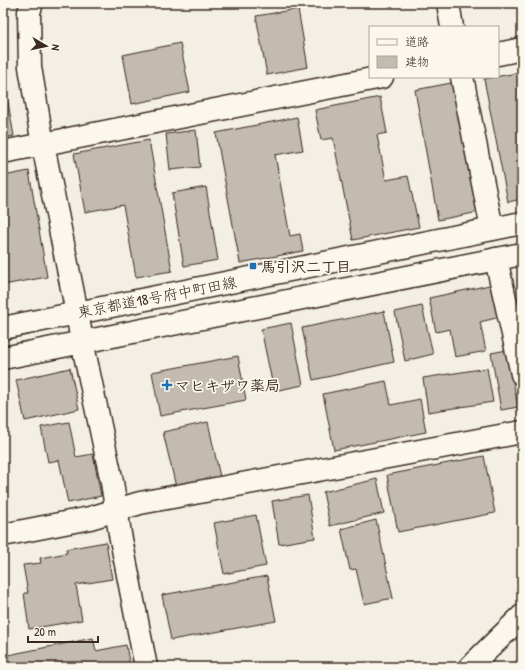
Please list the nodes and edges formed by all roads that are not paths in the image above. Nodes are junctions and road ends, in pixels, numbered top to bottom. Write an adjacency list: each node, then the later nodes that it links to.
1 (32, 3): 8 (street)
2 (448, 3): 3 (street)
3 (452, 26)
4 (522, 49): 5 (street)
5 (499, 54)
6 (377, 78): 8 (street)
7 (462, 78): 11 (street)
8 (43, 145): 9 (street); 14 (street)
9 (3, 152)
10 (522, 223): 11 (street, 東京都道18号府中町田線)
11 (492, 229): 14 (street, 東京都道18号府中町田線)
12 (522, 254): 13 (street, 東京都道18号府中町田線)
13 (496, 259): 16 (street, 東京都道18号府中町田線); 18 (street)
14 (77, 313): 15 (street, 東京都道18号府中町田線); 16 (street)
15 (3, 328)
16 (82, 341): 17 (street, 東京都道18号府中町田線); 20 (street)
17 (3, 358)
18 (522, 374)
19 (522, 432): 20 (street)
20 (117, 510): 21 (street); 23 (street)
21 (3, 535)
22 (522, 616): 24 (street)
23 (146, 667)
24 (470, 667)

